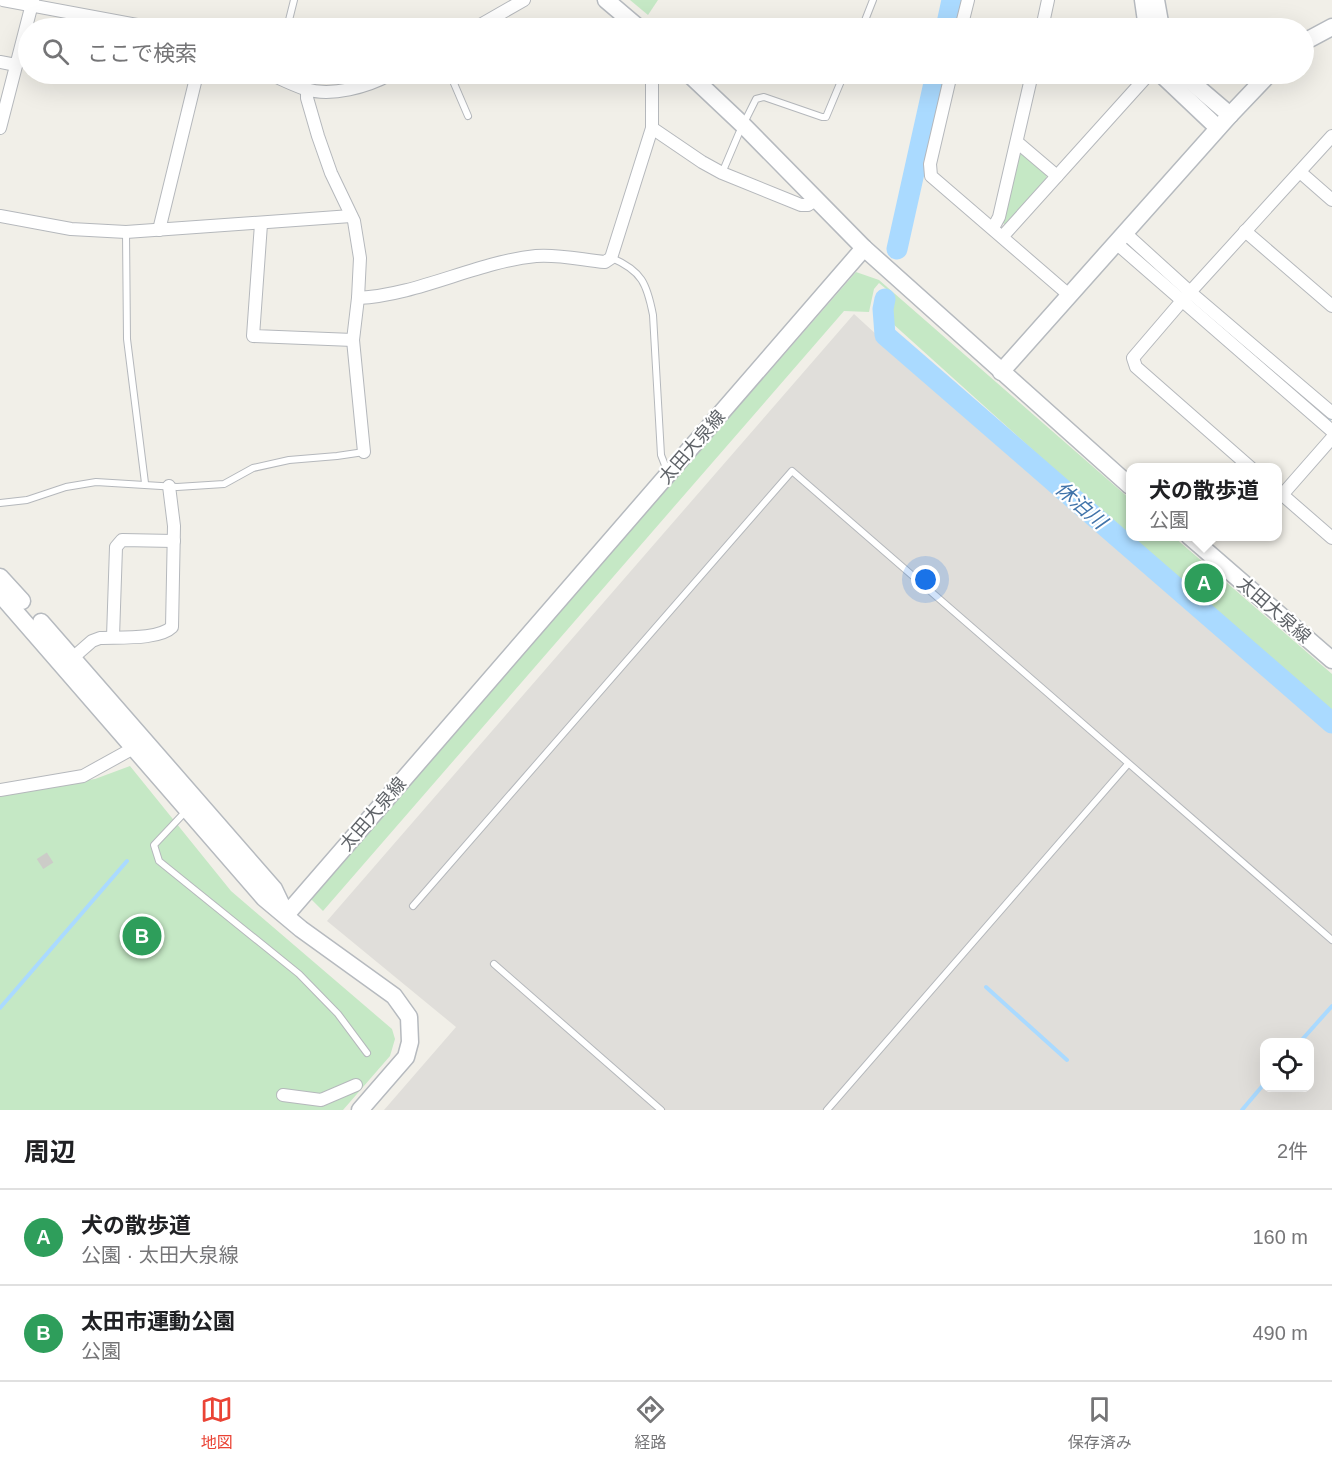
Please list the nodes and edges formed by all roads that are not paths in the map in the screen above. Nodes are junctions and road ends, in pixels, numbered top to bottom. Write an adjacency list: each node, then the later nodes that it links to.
1 (3, 0): 10 (street)
2 (294, 0): 13 (lane)
3 (524, 0): 14 (street)
4 (606, 0): 15 (main road)
5 (873, 0): 16 (lane)
6 (968, 0): 17 (street)
7 (1048, 0): 18 (street)
8 (1143, 0): 19 (main road)
9 (1156, 0): 20 (main road)
10 (33, 2): 11 (street); 12 (street)
11 (29, 18)
12 (107, 18)
13 (290, 18)
14 (492, 18)
15 (627, 18)
16 (866, 18)
17 (964, 18)
18 (1044, 18)
19 (1146, 18)
20 (1159, 18)
21 (1332, 27): 22 (main road)
22 (1314, 37)
23 (18, 58): 25 (street)
24 (0, 62): 25 (street)
25 (16, 65): 43 (street)
26 (195, 84): 57 (street)
27 (296, 84): 39 (street)
28 (368, 84): 39 (street)
29 (454, 84): 41 (lane)
30 (652, 84): 44 (street)
31 (699, 84): 42 (main road)
32 (840, 84): 42 (lane)
33 (949, 84): 56 (street)
34 (1030, 84): 47 (street)
35 (1140, 84): 50 (street)
36 (1172, 84): 45 (main road)
37 (1194, 84): 40 (main road)
38 (1259, 84): 40 (main road)
39 (307, 89): 54 (street)
40 (1230, 115): 45 (main road)
41 (468, 116)
42 (743, 125): 49 (lane); 51 (main road)
43 (0, 128)
44 (652, 128): 49 (street); 63 (street)
45 (1218, 128): 61 (main road)
46 (1332, 136): 48 (street)
47 (1017, 142): 50 (street); 56 (street)
48 (1300, 172): 52 (street); 58 (street)
49 (722, 173): 51 (street)
50 (1057, 176): 60 (street)
51 (817, 199): 62 (main road)
52 (1332, 200)
53 (0, 216): 59 (street)
54 (351, 216): 55 (street); 66 (street)
55 (261, 224): 57 (street); 69 (street)
56 (993, 228): 60 (street)
57 (159, 230): 59 (street)
58 (1245, 231): 64 (street); 68 (street)
59 (126, 232): 78 (lane)
60 (1003, 236): 65 (street)
61 (1121, 238): 64 (street); 65 (main road); 67 (street)
62 (864, 248): 70 (main road); 76 (main road, 太田大泉線)
63 (611, 258): 66 (street); 76 (lane)
64 (1190, 292): 67 (street); 71 (street)
65 (1069, 295): 70 (main road)
66 (358, 298): 69 (street)
67 (1181, 302): 72 (street); 75 (street)
68 (1332, 306)
69 (353, 340): 74 (street)
70 (1001, 372): 77 (main road)
71 (1332, 413)
72 (1332, 431)
73 (1332, 438): 80 (street)
74 (364, 452): 79 (lane)
75 (1245, 463)
76 (668, 474): 96 (main road, 太田大泉線)
77 (1126, 482)
78 (145, 483): 79 (lane); 82 (lane)
79 (169, 486): 84 (street)
80 (1282, 491)
81 (1282, 495): 83 (street)
82 (0, 503)
83 (1332, 538)
84 (174, 541): 88 (street); 88 (street)
85 (1194, 541): 89 (main road, 太田大泉線)
86 (0, 577): 90 (main road)
87 (0, 594): 90 (main road)
88 (113, 637): 90 (street)
89 (1332, 660)
90 (68, 662): 91 (main road)
91 (140, 744): 93 (street); 94 (main road)
92 (1128, 764): 95 (lane); 97 (lane); 104 (lane)
93 (0, 790)
94 (192, 804): 96 (main road); 99 (lane)
95 (413, 906)
96 (286, 915): 102 (main road)
97 (1332, 939)
98 (494, 964): 103 (lane)
99 (367, 1053)
100 (356, 1085): 101 (street)
101 (283, 1095)
102 (360, 1110)
103 (661, 1110)
104 (827, 1110)

